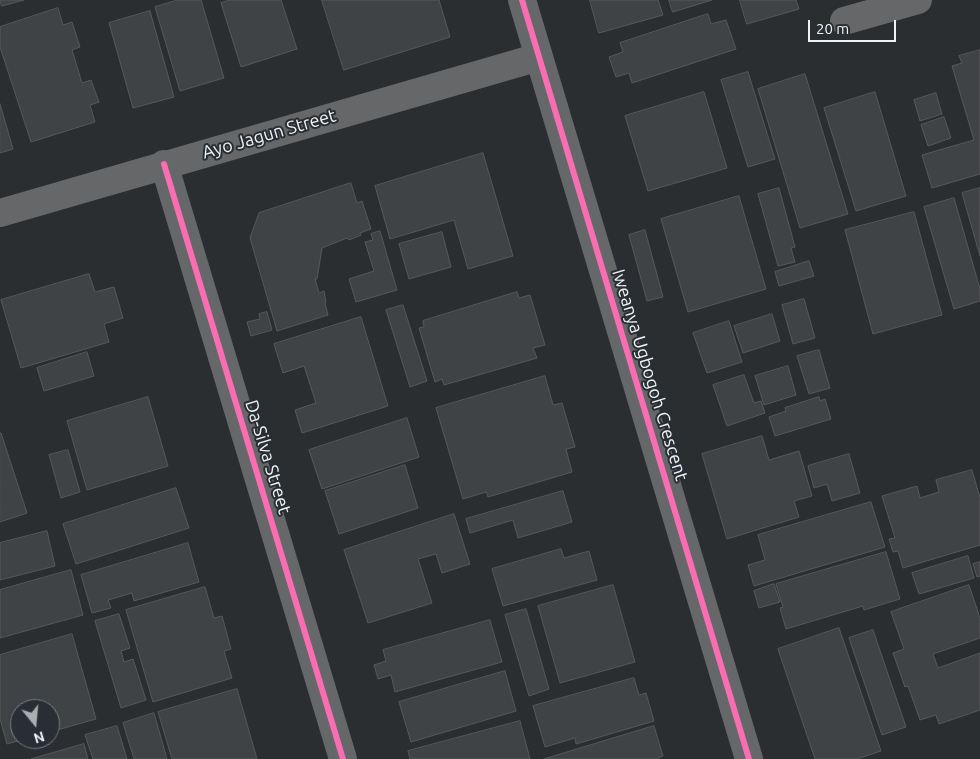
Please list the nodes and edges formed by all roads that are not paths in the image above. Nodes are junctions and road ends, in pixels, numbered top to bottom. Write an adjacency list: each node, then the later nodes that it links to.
1 (522, 0): 4 (street, Iweanya Ugbogoh Crescent)
2 (918, 0): 3 (street)
3 (844, 22)
4 (539, 57): 5 (street, Ayo Jagun Street); 8 (street, Iweanya Ugbogoh Crescent)
5 (164, 164): 6 (street, Ayo Jagun Street); 7 (street, Da-Silva Street)
6 (0, 213)
7 (343, 759)
8 (749, 759)

